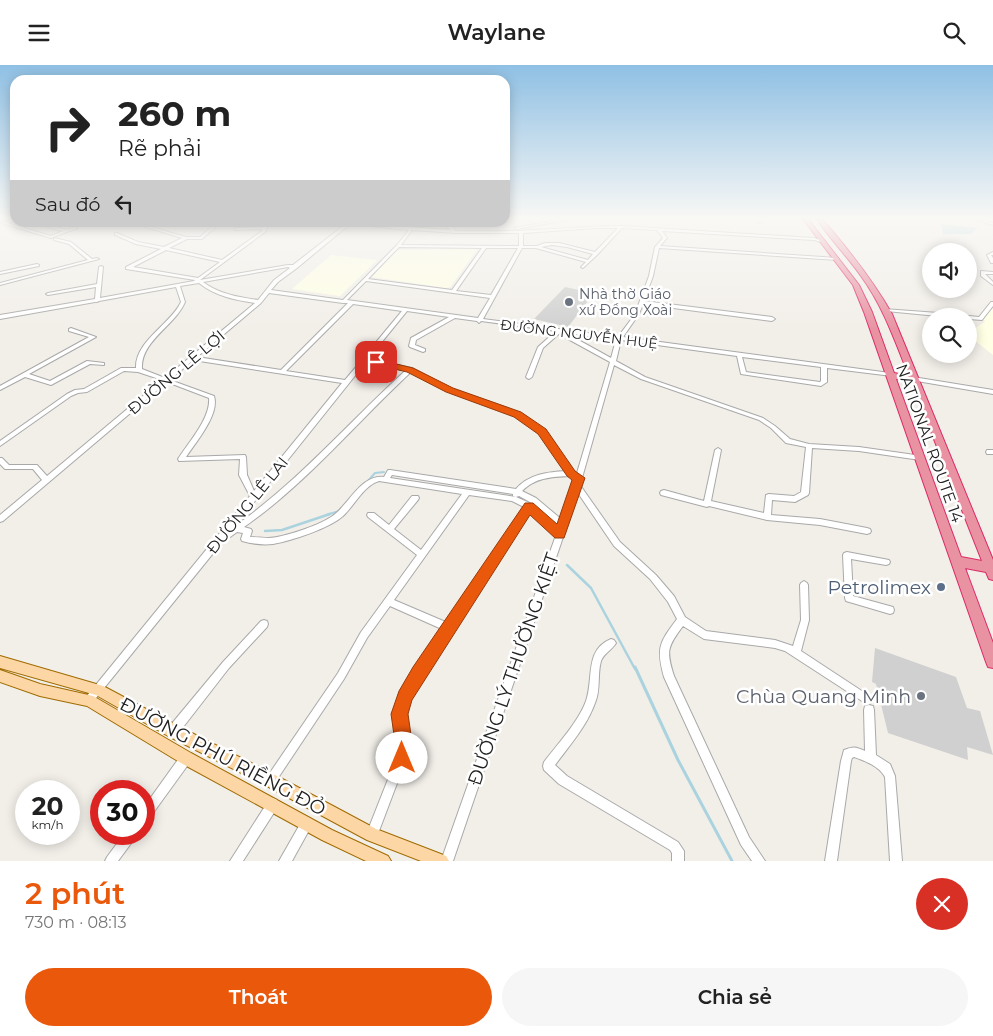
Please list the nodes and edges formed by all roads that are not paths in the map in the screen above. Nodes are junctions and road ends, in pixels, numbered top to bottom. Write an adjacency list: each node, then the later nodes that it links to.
1 (87, 256): 17 (street)
2 (150, 256): 27 (street)
3 (199, 256): 18 (street)
4 (229, 256): 18 (street)
5 (308, 256): 22 (street, ĐƯỜNG LÊ LỢI)
6 (389, 256): 26 (street)
7 (478, 256): 33 (street)
8 (516, 256): 35 (street)
9 (571, 256): 19 (street)
10 (594, 256): 19 (street)
11 (655, 256): 39 (street)
12 (794, 256): 16 (street)
13 (835, 256): 16 (highway, NATIONAL ROUTE 14)
14 (850, 256): 43 (highway, NATIONAL ROUTE 14)
15 (97, 259): 17 (street)
16 (837, 259): 65 (highway, NATIONAL ROUTE 14)
17 (91, 260): 28 (street)
18 (223, 261): 27 (street)
19 (588, 261): 23 (street)
20 (38, 265): 24 (street)
21 (101, 267): 30 (street)
22 (295, 267): 27 (street); 32 (street, ĐƯỜNG LÊ LỢI)
23 (584, 267)
24 (0, 273)
25 (993, 273): 29 (street)
26 (365, 280): 33 (street); 38 (street)
27 (199, 281): 31 (street); 37 (street)
28 (0, 284)
29 (993, 284)
30 (99, 285): 34 (street); 36 (street)
31 (178, 286): 36 (street); 62 (street)
32 (268, 291): 37 (street, ĐƯỜNG LÊ LỢI); 38 (street, ĐƯỜNG NGUYỄN HUỆ)
33 (453, 292): 35 (street)
34 (48, 294)
35 (492, 297): 49 (street)
36 (97, 301): 45 (street)
37 (259, 302): 56 (street, ĐƯỜNG LÊ LỢI)
38 (343, 302): 40 (street, ĐƯỜNG NGUYỄN HUỆ)
39 (642, 302): 47 (street); 53 (street)
40 (351, 303): 42 (street, ĐƯỜNG NGUYỄN HUỆ); 63 (street)
41 (993, 303): 48 (street)
42 (405, 310): 46 (street, ĐƯỜNG NGUYỄN HUỆ); 57 (street, ĐƯỜNG LÊ LAI)
43 (886, 310): 44 (street); 67 (highway, NATIONAL ROUTE 14)
44 (922, 314)
45 (0, 317)
46 (453, 317): 49 (street, ĐƯỜNG NGUYỄN HUỆ); 54 (street)
47 (772, 319)
48 (977, 319)
49 (479, 321): 51 (street, ĐƯỜNG NGUYỄN HUỆ)
50 (71, 330): 64 (street)
51 (558, 332): 52 (street, ĐƯỜNG NGUYỄN HUỆ); 66 (street)
52 (570, 334): 53 (street, ĐƯỜNG NGUYỄN HUỆ); 58 (street)
53 (619, 339): 55 (street, ĐƯỜNG NGUYỄN HUỆ); 58 (street, ĐƯỜNG LÝ THƯỜNG KIỆT)
54 (423, 350)
55 (739, 354): 60 (street, ĐƯỜNG NGUYỄN HUỆ); 60 (street)
56 (192, 358): 63 (street); 68 (street, ĐƯỜNG LÊ LỢI)
57 (363, 361): 61 (street); 69 (street, ĐƯỜNG LÊ LAI)
58 (614, 362): 73 (street); 77 (street, ĐƯỜNG LÝ THƯỜNG KIỆT)
59 (102, 364): 64 (street)
60 (824, 366): 65 (street, ĐƯỜNG NGUYỄN HUỆ)
61 (410, 369): 77 (street); 92 (street)
62 (138, 370): 68 (street); 72 (street)
63 (282, 372): 69 (street)
64 (25, 375): 70 (street)
65 (890, 375): 67 (highway); 75 (highway, NATIONAL ROUTE 14)
66 (529, 377)
67 (913, 379): 71 (street); 100 (highway, NATIONAL ROUTE 14)
68 (166, 380): 78 (street, ĐƯỜNG LÊ LỢI); 83 (street)
69 (345, 383): 83 (street, ĐƯỜNG LÊ LAI)
70 (0, 388)
71 (993, 392)
72 (0, 444)
73 (809, 446): 75 (street); 89 (street)
74 (718, 450): 86 (street)
75 (920, 458): 98 (highway, NATIONAL ROUTE 14)
76 (0, 460): 78 (street)
77 (575, 479): 81 (street); 91 (street, ĐƯỜNG LÝ THƯỜNG KIỆT); 104 (street)
78 (46, 480): 90 (street, ĐƯỜNG LÊ LỢI)
79 (386, 480): 80 (street); 81 (street); 92 (street)
80 (467, 492): 85 (street); 97 (street)
81 (518, 492): 85 (street); 91 (street)
82 (664, 493): 86 (street)
83 (254, 497): 96 (street, ĐƯỜNG LÊ LAI)
84 (414, 498): 93 (street)
85 (513, 499): 87 (street)
86 (708, 503): 89 (street)
87 (529, 506): 95 (street); 106 (street)
88 (371, 515): 93 (street)
89 (766, 517): 94 (street)
90 (0, 519)
91 (562, 524): 95 (street, ĐƯỜNG LÝ THƯỜNG KIỆT)
92 (237, 529): 96 (street)
93 (389, 530): 97 (street)
94 (867, 531)
95 (560, 534): 128 (street, ĐƯỜNG LÝ THƯỜNG KIỆT)
96 (216, 542): 112 (street, ĐƯỜNG LÊ LAI)
97 (422, 555): 102 (street)
98 (957, 561): 100 (highway); 110 (highway, NATIONAL ROUTE 14)
99 (886, 562): 103 (street)
100 (992, 571)
101 (804, 585): 108 (street)
102 (388, 602): 106 (street); 117 (street)
103 (890, 610)
104 (682, 620): 108 (street); 130 (street)
105 (264, 624): 114 (street)
106 (449, 628): 121 (street)
107 (611, 643): 129 (street)
108 (796, 651): 115 (street)
109 (0, 662): 112 (main road, ĐƯỜNG PHÚ RIỀNG ĐỎ)
110 (993, 662)
111 (0, 676): 113 (main road, ĐƯỜNG PHÚ RIỀNG ĐỎ)
112 (99, 690): 113 (street, ĐƯỜNG LÊ LAI); 114 (main road, ĐƯỜNG PHÚ RIỀNG ĐỎ)
113 (89, 701): 116 (main road, ĐƯỜNG PHÚ RIỀNG ĐỎ)
114 (173, 731): 117 (main road, ĐƯỜNG PHÚ RIỀNG ĐỎ)
115 (871, 758): 131 (street); 132 (street)
116 (186, 759): 118 (street); 119 (main road, ĐƯỜNG PHÚ RIỀNG ĐỎ)
117 (270, 780): 121 (main road, ĐƯỜNG PHÚ RIỀNG ĐỎ)
118 (155, 801)
119 (273, 804): 120 (main road, ĐƯỜNG PHÚ RIỀNG ĐỎ); 124 (street)
120 (307, 823): 125 (street); 126 (main road, ĐƯỜNG PHÚ RIỀNG ĐỎ)
121 (372, 835): 127 (main road, ĐƯỜNG PHÚ RIỀNG ĐỎ)
122 (123, 845): 123 (street)
123 (111, 861)
124 (236, 861)
125 (285, 861)
126 (383, 861)
127 (441, 861)
128 (447, 861)
129 (678, 861)
130 (759, 861)
131 (831, 861)
132 (896, 861)

